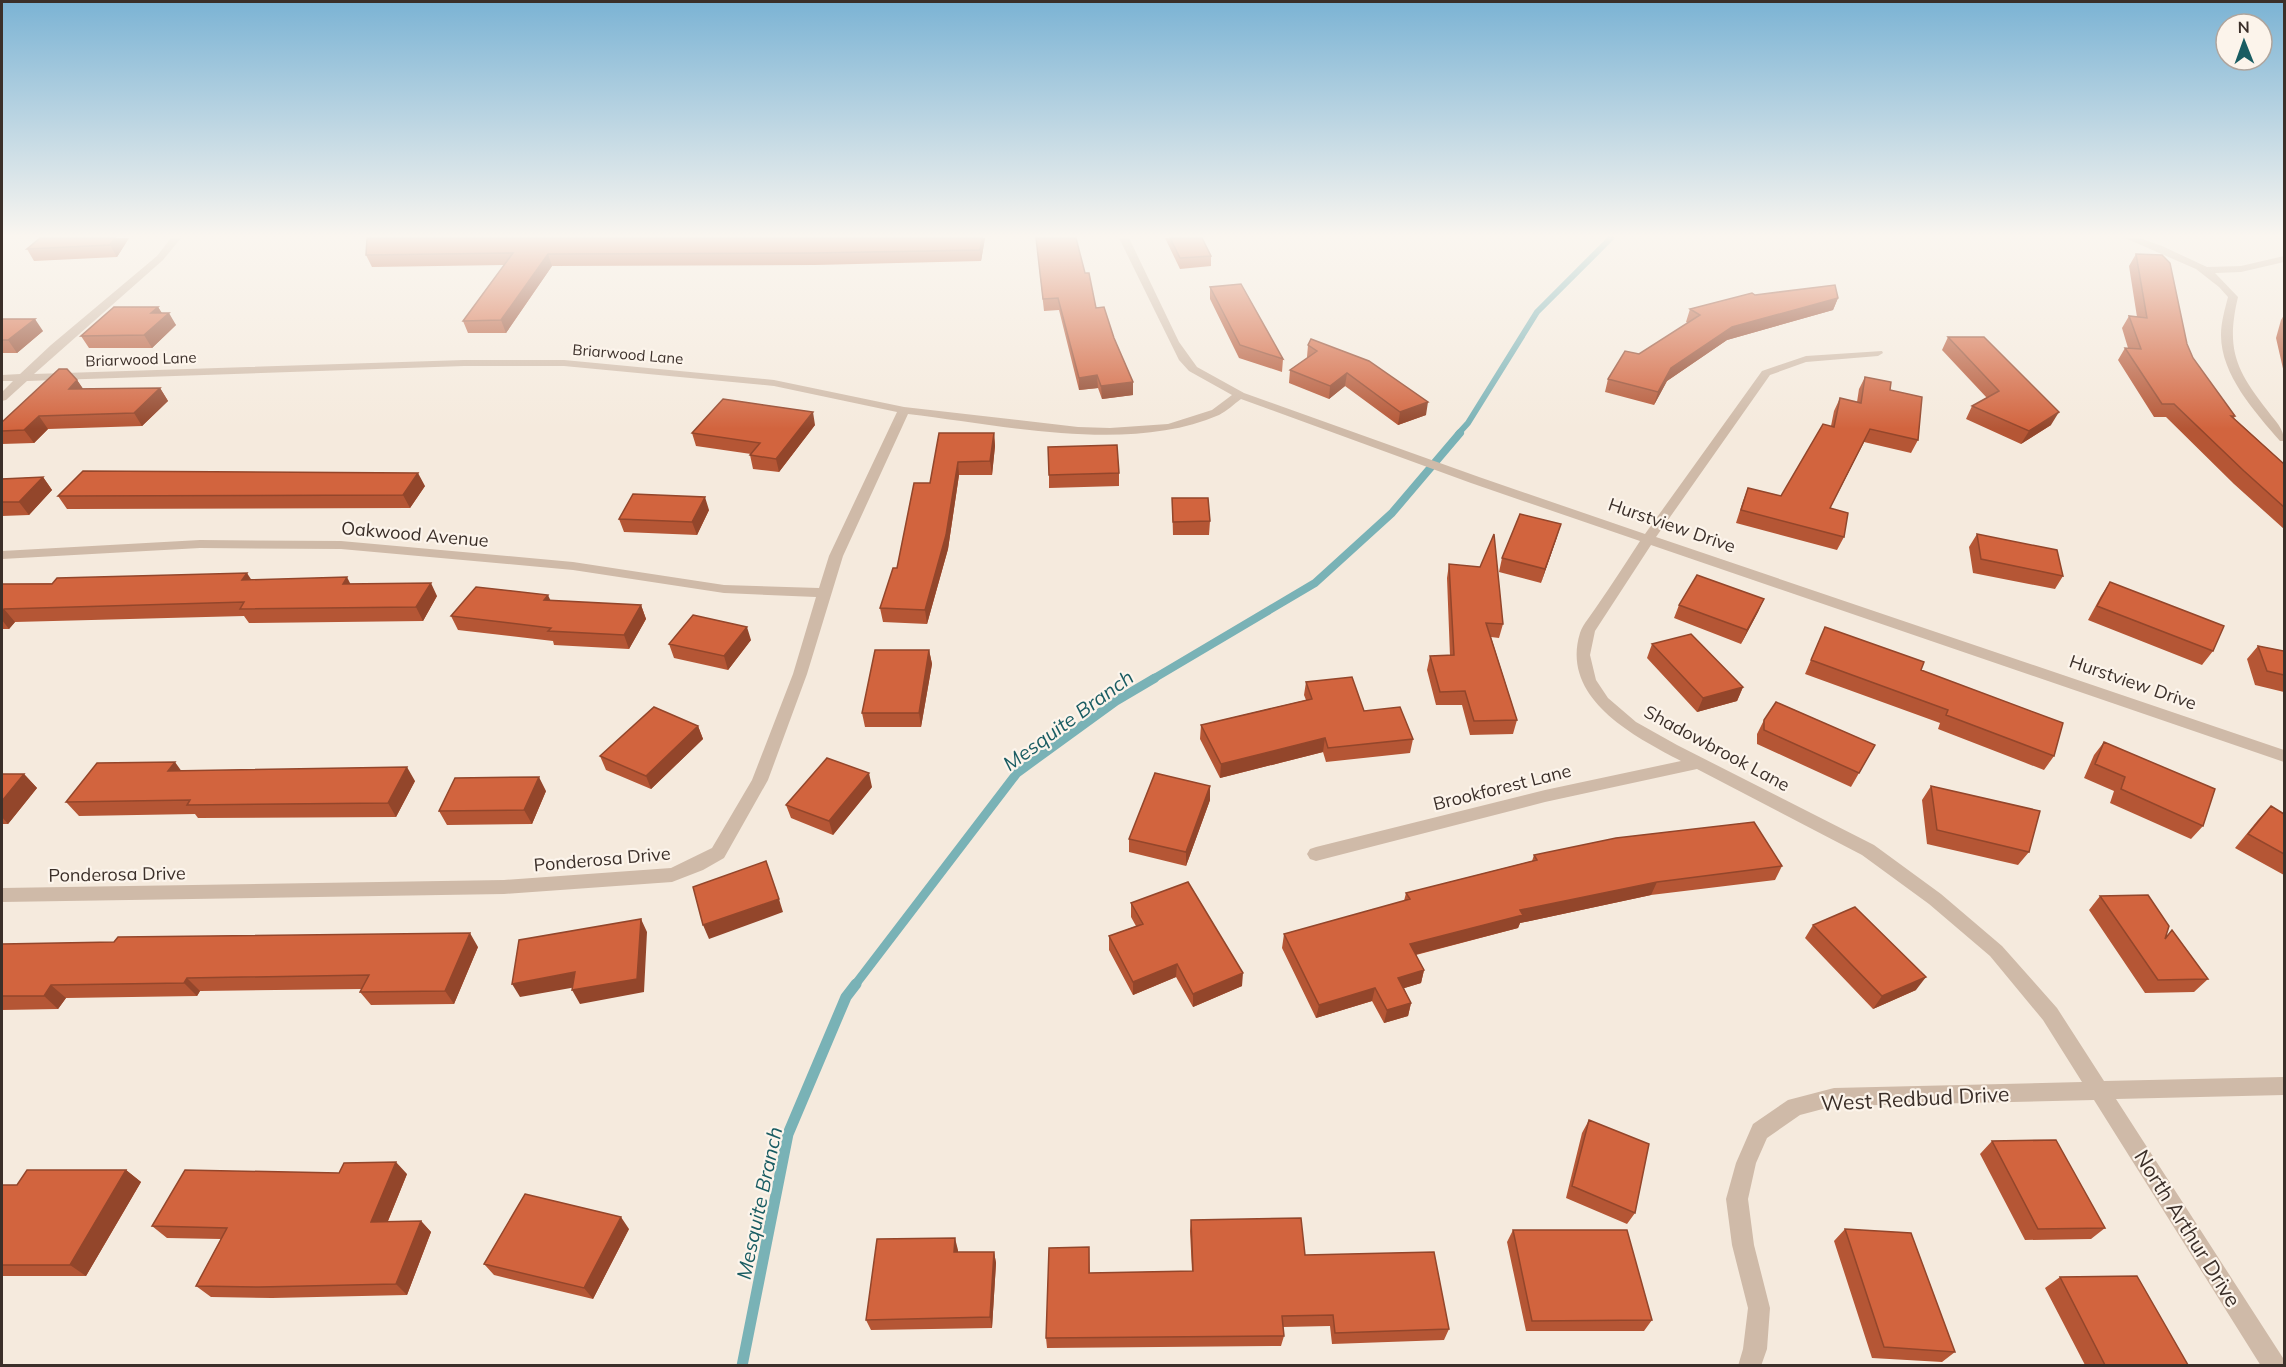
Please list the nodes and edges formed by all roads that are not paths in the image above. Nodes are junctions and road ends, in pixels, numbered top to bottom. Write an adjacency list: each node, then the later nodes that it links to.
1 (111, 302): 6 (street)
2 (1154, 302): 7 (street, Hurstview Drive)
3 (2232, 302): 10 (street)
4 (1878, 353): 11 (street, Shadowbrook Lane)
5 (2, 378): 6 (street, Briarwood Lane)
6 (20, 378): 8 (street); 9 (street, Briarwood Lane)
7 (1240, 395): 9 (street, Briarwood Lane); 11 (street, Hurstview Drive)
8 (2, 398)
9 (904, 410): 13 (street, Ponderosa Drive)
10 (2284, 438)
11 (1649, 538): 14 (street, Hurstview Drive); 15 (street, Shadowbrook Lane)
12 (2, 555): 13 (street, Oakwood Avenue)
13 (823, 592): 17 (street, Ponderosa Drive)
14 (2284, 756)
15 (1699, 763): 16 (street, Brookforest Lane); 19 (street, Shadowbrook Lane)
16 (1316, 854)
17 (2, 895)
18 (2284, 1086): 19 (street, West Redbud Drive)
19 (2101, 1091): 20 (street, West Redbud Drive); 21 (street, North Arthur Drive)
20 (1749, 1365)
21 (2274, 1365)

